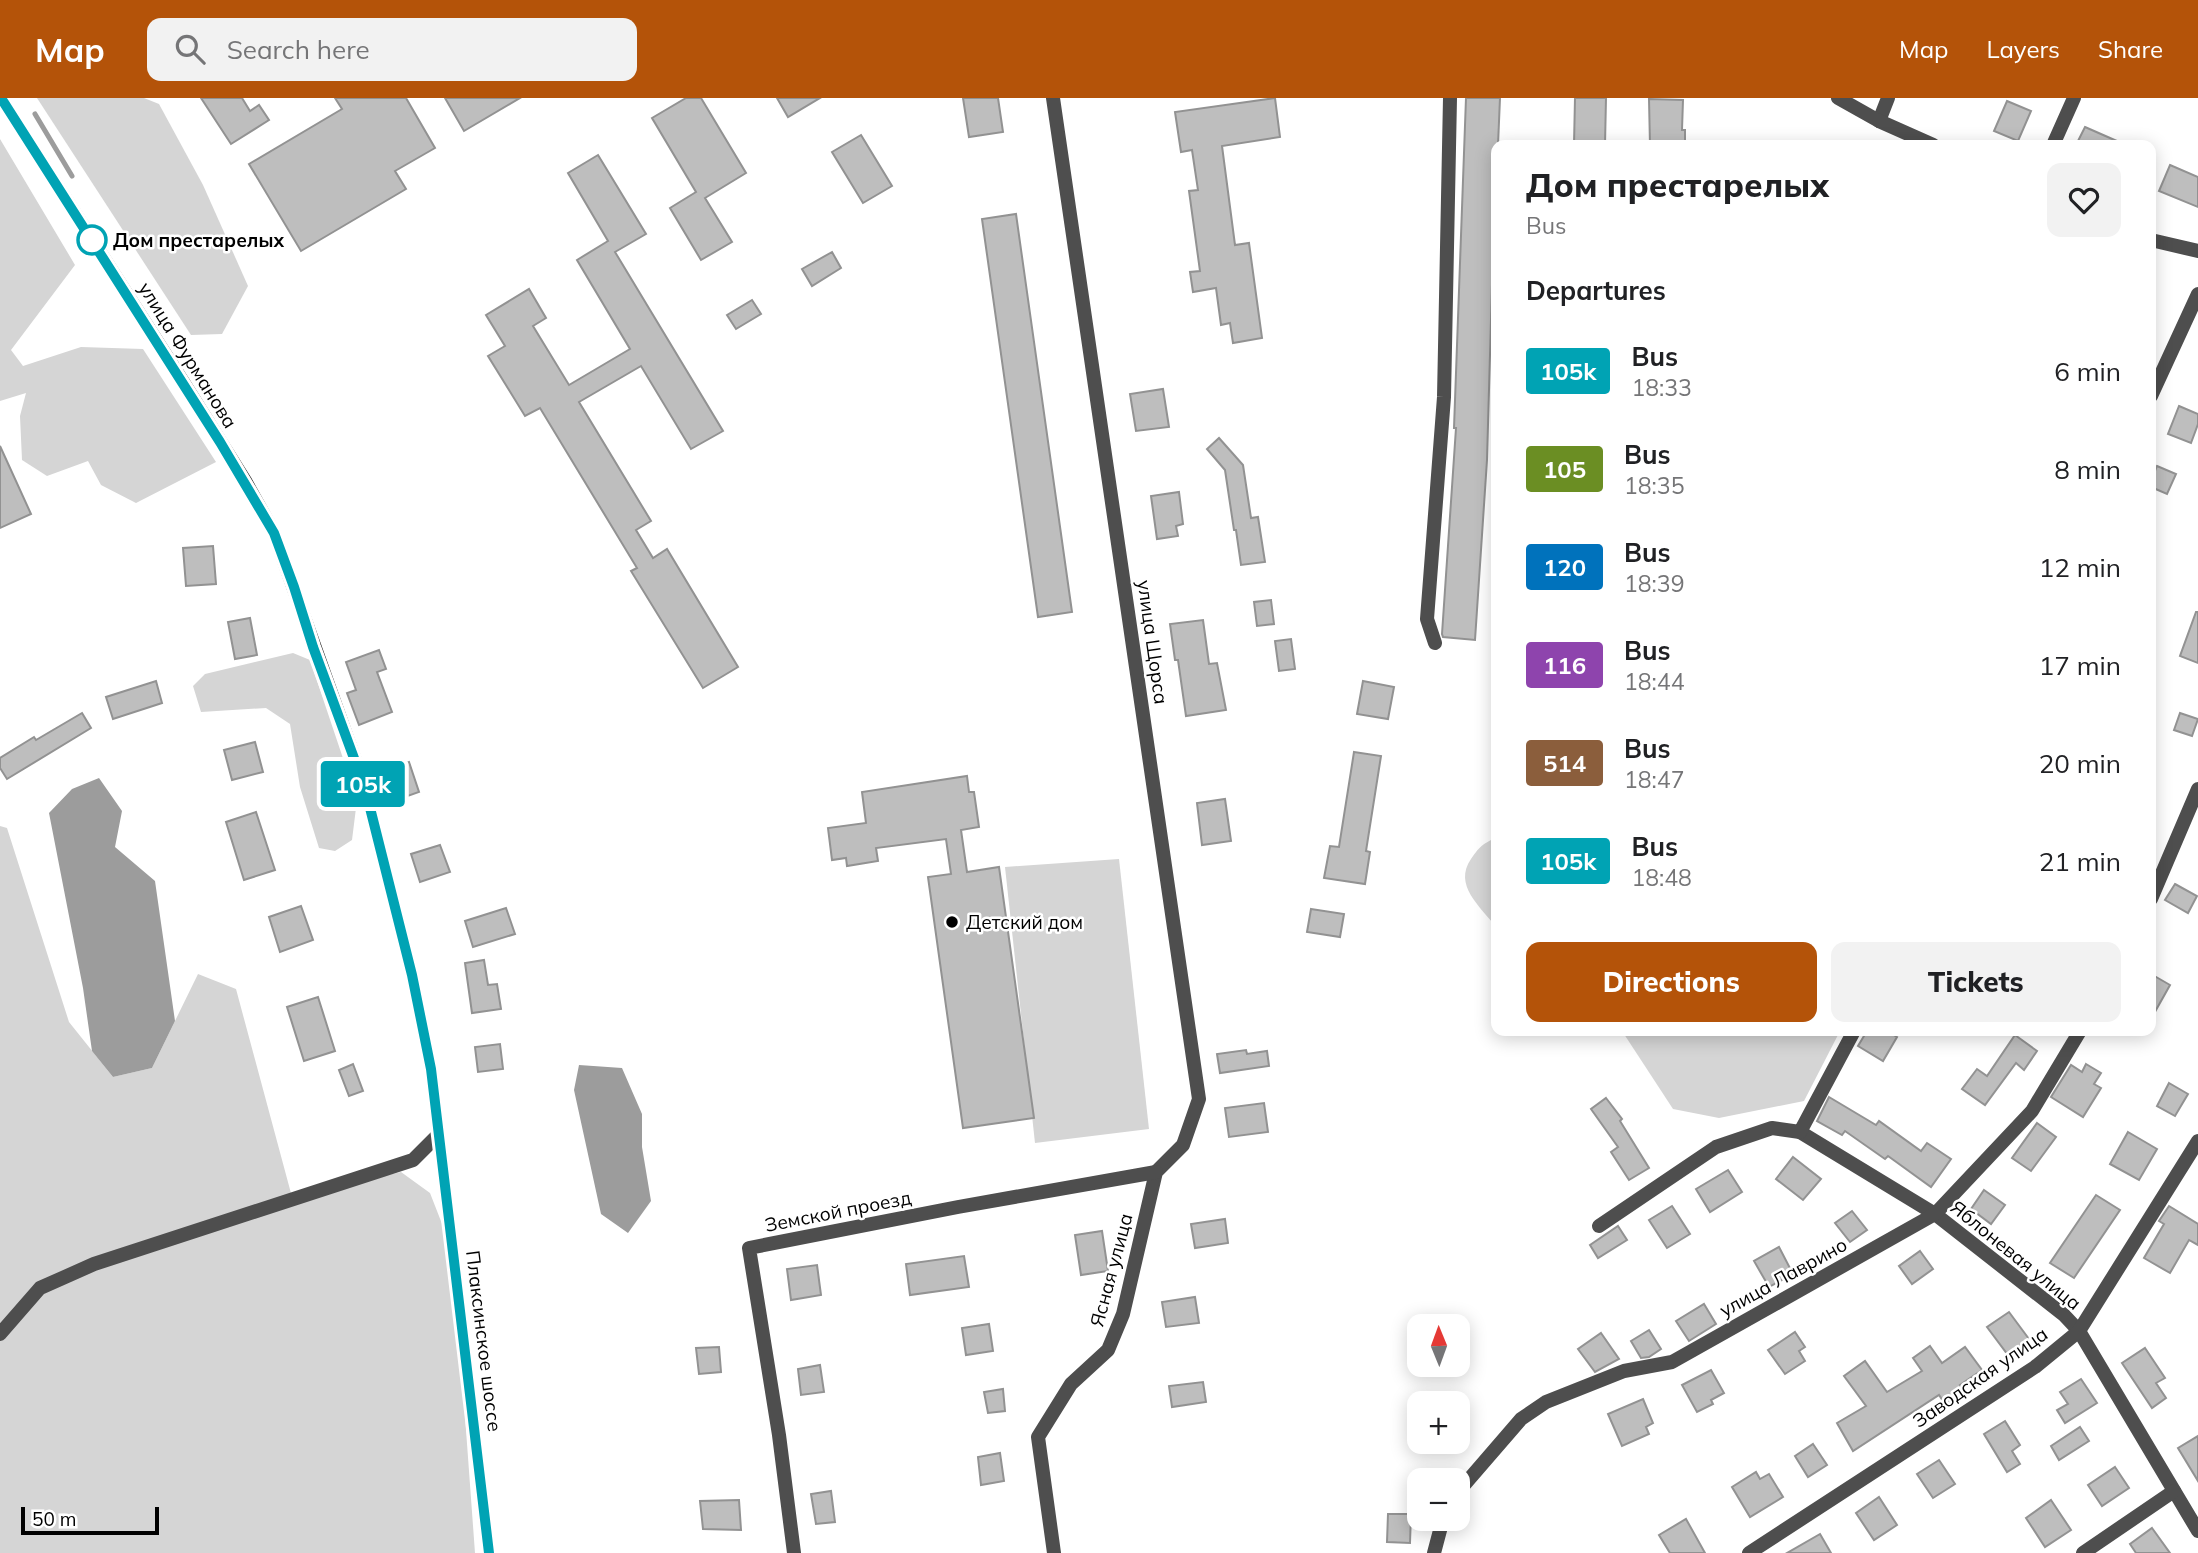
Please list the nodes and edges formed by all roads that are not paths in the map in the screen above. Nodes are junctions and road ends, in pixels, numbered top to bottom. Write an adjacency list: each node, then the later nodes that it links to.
1 (1, 98): 20 (main road, улица Фурманова)
2 (1053, 98): 22 (street, улица Щорса)
3 (1450, 98): 14 (street)
4 (1838, 98): 7 (street)
5 (1888, 98): 7 (street)
6 (2074, 98): 9 (street)
7 (1879, 121): 8 (street)
8 (1922, 140)
9 (2055, 140)
10 (2156, 241): 11 (street)
11 (2198, 251)
12 (2198, 294): 13 (street)
13 (2156, 385)
14 (1435, 643)
15 (2198, 789): 16 (street)
16 (2156, 887)
17 (1851, 1036): 19 (street)
18 (2078, 1036): 23 (street, улица Лаврино)
19 (1800, 1132): 23 (street, Яблоневая улица); 24 (street)
20 (439, 1135): 26 (street); 31 (main road, Плаксинское шоссе)
21 (2198, 1141): 25 (street, Заводская улица)
22 (1155, 1176): 32 (street, Земской проезд); 33 (street, Ясная улица)
23 (1935, 1214): 25 (street, Яблоневая улица); 27 (street, улица Лаврино)
24 (1600, 1226)
25 (2079, 1331): 28 (street, Яблоневая улица); 35 (street, Заводская улица)
26 (0, 1334)
27 (1470, 1478)
28 (2174, 1491): 30 (street, Яблоневая улица); 36 (street)
29 (1440, 1531): 34 (street)
30 (2198, 1531)
31 (489, 1553)
32 (794, 1553)
33 (1054, 1553)
34 (1434, 1553)
35 (1749, 1553)
36 (2083, 1553)

